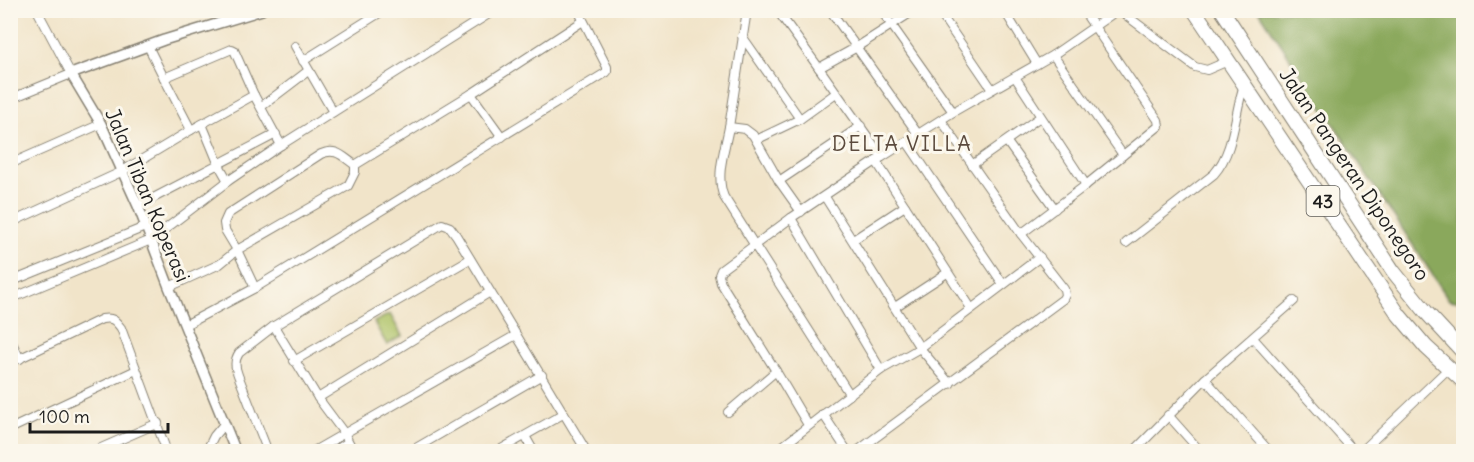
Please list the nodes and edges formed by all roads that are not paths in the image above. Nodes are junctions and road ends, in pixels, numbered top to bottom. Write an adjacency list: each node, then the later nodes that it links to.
1 (37, 10): 30 (street)
2 (262, 10): 21 (street)
3 (384, 10): 25 (street)
4 (495, 10): 40 (street)
5 (578, 10): 17 (street)
6 (747, 10): 20 (street)
7 (777, 10): 28 (street)
8 (830, 10): 23 (street)
9 (880, 10): 18 (street)
10 (915, 10): 18 (street)
11 (938, 10): 34 (street)
12 (1004, 10): 27 (street)
13 (1083, 10): 19 (street)
14 (1118, 10): 19 (street); 26 (street)
15 (1194, 10): 26 (highway, 43)
16 (1222, 10): 75 (highway, Jalan Pangeran Diponegoro / 43)
17 (583, 21): 36 (street); 52 (street)
18 (892, 26): 23 (street); 41 (street)
19 (1093, 26): 24 (street); 57 (street)
20 (742, 36): 43 (street); 48 (street)
21 (148, 46): 30 (street); 32 (street)
22 (295, 46): 25 (street)
23 (857, 47): 28 (street); 51 (street)
24 (1053, 55): 27 (street); 57 (street)
25 (303, 61): 29 (street)
26 (1228, 61): 33 (highway, 43)
27 (1037, 64): 31 (street)
28 (819, 68): 35 (street)
29 (308, 71): 39 (street); 40 (street)
30 (71, 75): 38 (street); 45 (street, Jalan Tiban Koperasi)
31 (1015, 77): 34 (street); 42 (street)
32 (164, 78): 37 (street); 49 (street)
33 (1244, 85): 77 (highway, 43); 80 (street)
34 (992, 89): 41 (street)
35 (836, 93): 43 (street); 47 (street)
36 (471, 94): 52 (street); 61 (street)
37 (254, 95): 39 (street); 46 (street)
38 (10, 99)
39 (262, 106): 50 (street)
40 (333, 112): 56 (street)
41 (953, 112): 44 (street)
42 (1040, 117): 55 (street); 66 (street)
43 (800, 118): 53 (street)
44 (941, 120): 51 (street); 62 (street)
45 (101, 124): 59 (street); 63 (street, Jalan Tiban Koperasi)
46 (201, 124): 49 (street); 60 (street)
47 (861, 126): 58 (street); 65 (street)
48 (729, 127): 53 (street); 81 (street)
49 (191, 130): 63 (street)
50 (276, 134): 56 (street); 60 (street)
51 (918, 134): 54 (street)
52 (502, 136): 89 (street)
53 (756, 140): 65 (street)
54 (907, 142): 58 (street); 87 (street)
55 (1007, 142): 62 (street); 70 (street)
56 (281, 145): 64 (street)
57 (1123, 155): 66 (street)
58 (879, 159): 67 (street); 69 (street)
59 (10, 164)
60 (219, 165): 64 (street); 68 (street)
61 (355, 165): 82 (street); 82 (street)
62 (972, 165): 76 (street)
63 (121, 172): 68 (street, Jalan Tiban Koperasi); 73 (street)
64 (228, 181): 78 (street)
65 (779, 181): 71 (street)
66 (1086, 185): 70 (street)
67 (825, 197): 71 (street); 79 (street)
68 (138, 206): 74 (street, Jalan Tiban Koperasi)
69 (905, 206): 79 (street); 85 (street)
70 (1055, 209): 76 (street)
71 (801, 212): 72 (street)
72 (791, 218): 81 (street); 107 (street)
73 (10, 223)
74 (146, 227): 78 (street, Jalan Tiban Koperasi); 86 (street)
75 (1365, 229): 77 (highway); 101 (highway, Jalan Pangeran Diponegoro / 43)
76 (1021, 234): 83 (street)
77 (1347, 237): 105 (highway, 43)
78 (151, 240): 88 (street, Jalan Tiban Koperasi); 91 (street)
79 (853, 240): 93 (street)
80 (1126, 243)
81 (754, 246): 108 (street); 113 (street)
82 (237, 250): 88 (street); 89 (street)
83 (1040, 257): 87 (street); 112 (street)
84 (470, 259): 90 (street); 96 (street); 103 (street)
85 (947, 273): 93 (street); 94 (street)
86 (10, 282)
87 (1003, 284): 94 (street)
88 (169, 286): 95 (street, Jalan Tiban Koperasi)
89 (255, 288): 95 (street)
90 (490, 292): 97 (street); 114 (street)
91 (10, 299)
92 (1294, 301): 98 (street)
93 (895, 307): 100 (street)
94 (971, 309): 100 (street)
95 (185, 325): 120 (street, Jalan Tiban Koperasi)
96 (274, 326): 103 (street); 131 (street)
97 (516, 334): 109 (street); 123 (street)
98 (1253, 338): 110 (street); 144 (street)
99 (10, 339): 102 (street)
100 (920, 348): 107 (street); 112 (street)
101 (1464, 353)
102 (20, 359): 104 (street); 106 (street)
103 (294, 361): 114 (street)
104 (10, 363)
105 (1448, 369): 111 (highway, 43); 145 (street)
106 (136, 370): 119 (street); 122 (street)
107 (881, 370): 113 (street)
108 (776, 371): 115 (street); 121 (street)
109 (542, 375): 116 (street); 135 (street)
110 (1205, 379): 118 (street); 143 (street)
111 (1464, 382)
112 (950, 384): 141 (street)
113 (850, 395): 117 (street)
114 (318, 398): 123 (street)
115 (728, 412)
116 (563, 414): 124 (street); 138 (street)
117 (823, 414): 121 (street); 140 (street)
118 (1168, 415): 126 (street); 142 (street)
119 (158, 423): 127 (street); 128 (street)
120 (224, 424): 129 (street); 130 (street, Jalan Tiban Koperasi)
121 (807, 425): 139 (street)
122 (10, 429)
123 (344, 434): 125 (street); 132 (street)
124 (525, 436): 136 (street); 137 (street)
125 (348, 442): 133 (street); 134 (street)
126 (1135, 451)
127 (92, 452)
128 (167, 452)
129 (206, 452)
130 (236, 452)
131 (268, 452)
132 (312, 452)
133 (333, 452)
134 (354, 452)
135 (409, 452)
136 (496, 452)
137 (534, 452)
138 (587, 452)
139 (776, 452)
140 (848, 452)
141 (856, 452)
142 (1201, 452)
143 (1270, 452)
144 (1355, 452)
145 (1361, 452)

